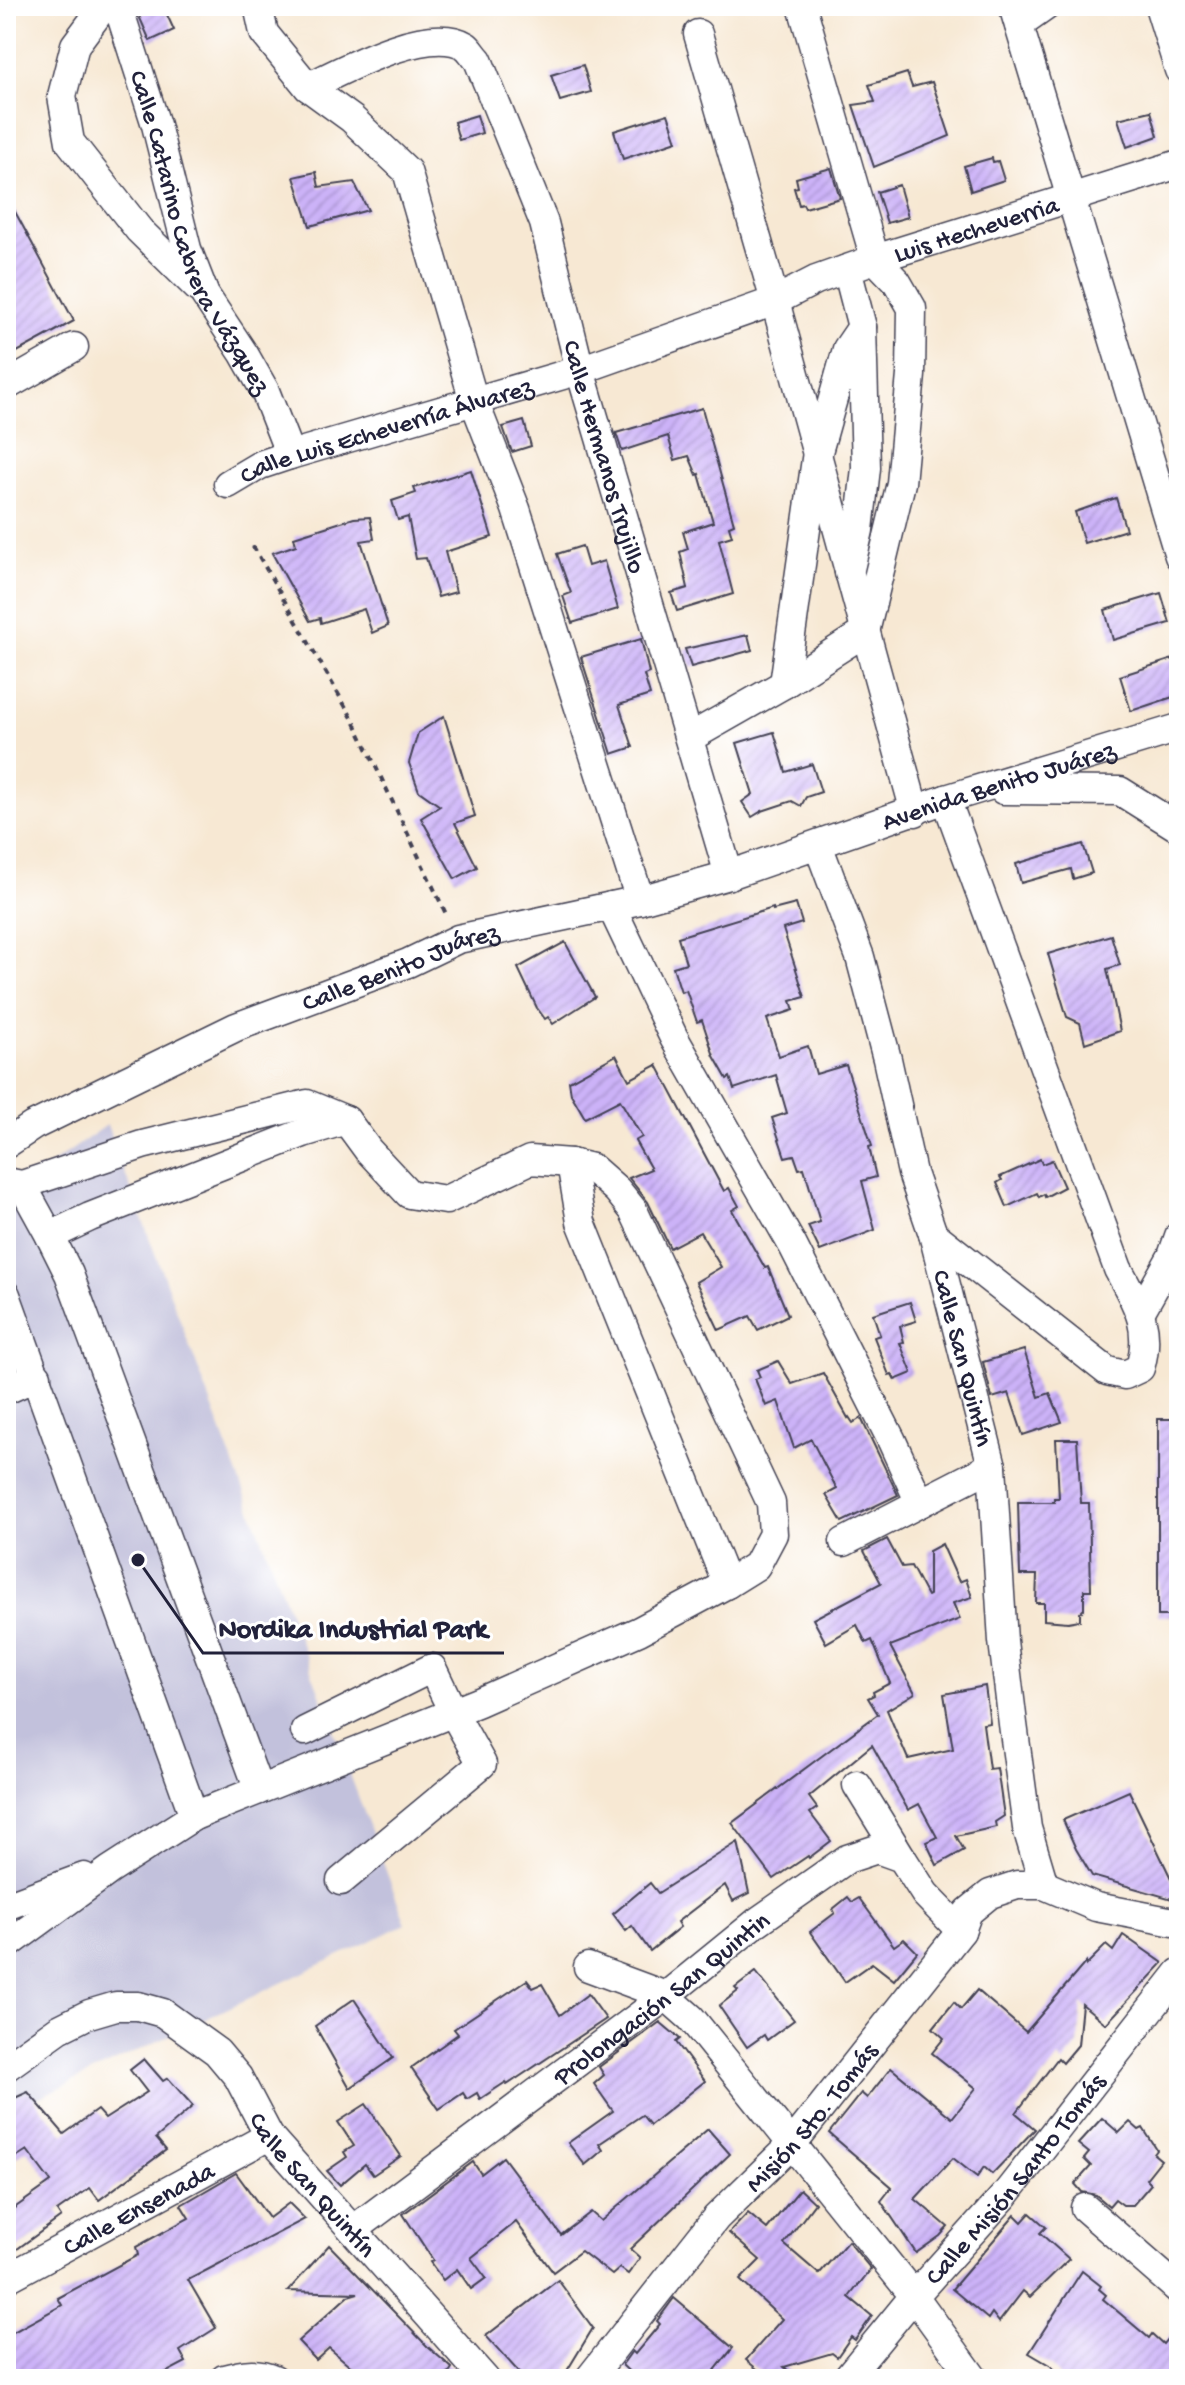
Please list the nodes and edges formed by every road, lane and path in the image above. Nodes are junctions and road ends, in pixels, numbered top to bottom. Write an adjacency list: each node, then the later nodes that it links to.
1 (104, 6): 15 (street)
2 (118, 6): 15 (street, Calle Catarino Cabrera Vázquez)
3 (258, 6): 10 (street)
4 (802, 6): 13 (street)
5 (1046, 6): 7 (street)
6 (1159, 6): 9 (street)
7 (1016, 16): 12 (street)
8 (698, 34): 16 (street)
9 (1179, 70)
10 (308, 87): 19 (street, Calle Hermanos Trujillo); 21 (street)
11 (1179, 164): 12 (street, Luis Hecheverria)
12 (1070, 198): 13 (street, Luis Hecheverria); 26 (street)
13 (875, 259): 14 (street, Luis Hecheverria); 28 (street)
14 (847, 269): 16 (street, Luis Hecheverria); 17 (street)
15 (205, 295): 22 (street, Calle Catarino Cabrera Vázquez)
16 (775, 301): 19 (street, Calle Luis Echeverría Álvarez); 23 (street)
17 (862, 327): 23 (street); 27 (street)
18 (74, 347): 20 (street)
19 (580, 370): 21 (street, Calle Luis Echeverría Álvarez); 31 (street, Calle Hermanos Trujillo)
20 (6, 386)
21 (474, 401): 22 (street, Calle Luis Echeverría Álvarez); 38 (street)
22 (290, 455): 24 (street, Calle Luis Echeverría Álvarez)
23 (816, 459): 27 (street); 29 (street)
24 (228, 484)
25 (253, 546): 40 (path)
26 (1179, 556)
27 (849, 575): 28 (street)
28 (865, 632): 29 (street); 34 (street)
29 (784, 684): 31 (street)
30 (1179, 728): 32 (street, Avenida Benito Juárez)
31 (689, 738): 37 (street, Calle Hermanos Trujillo)
32 (976, 790): 33 (street, Avenida Benito Juárez); 35 (street)
33 (946, 799): 34 (street, Avenida Benito Juárez); 49 (street)
34 (915, 812): 36 (street, Avenida Benito Juárez)
35 (1179, 828)
36 (818, 845): 37 (street, Calle Benito Juárez); 45 (street, Calle San Quintín)
37 (729, 875): 38 (street, Calle Benito Juárez)
38 (640, 900): 39 (street, Calle Benito Juárez)
39 (611, 906): 40 (street, Calle Benito Juárez); 53 (street)
40 (458, 939): 42 (street, Calle Benito Juárez)
41 (346, 1120): 43 (street); 44 (street); 46 (street)
42 (6, 1144)
43 (571, 1163): 55 (street); 55 (street)
44 (14, 1184): 46 (street)
45 (933, 1234): 49 (street); 52 (street, Calle San Quintín)
46 (50, 1236): 59 (street)
47 (1177, 1249): 49 (street)
48 (6, 1295): 50 (street)
49 (1141, 1311)
50 (37, 1376): 51 (street); 60 (street)
51 (6, 1390)
52 (992, 1466): 53 (street); 64 (street, Calle San Quintín)
53 (920, 1503): 54 (street)
54 (844, 1542)
55 (727, 1584): 56 (street)
56 (453, 1712): 57 (street); 59 (street); 63 (street)
57 (305, 1731)
58 (857, 1785): 61 (street)
59 (259, 1790): 60 (street)
60 (194, 1816): 62 (street)
61 (902, 1858): 67 (street); 71 (street, Prolongación San Quintin)
62 (121, 1863): 65 (street); 68 (street)
63 (341, 1881)
64 (1044, 1885): 66 (street); 67 (street, Misión Sto. Tomás)
65 (6, 1906)
66 (1179, 1923)
67 (961, 1931): 74 (street, Misión Sto. Tomás)
68 (6, 1946)
69 (588, 1967): 71 (street)
70 (1179, 1973): 79 (street, Calle Misión Santo Tomás)
71 (666, 1996): 74 (street); 76 (street, Prolongación San Quintin)
72 (6, 2067): 73 (street, Calle San Quintín)
73 (269, 2136): 76 (street, Calle San Quintín); 77 (street, Calle Ensenada)
74 (792, 2144): 79 (street); 83 (street, Misión Sto. Tomás)
75 (1085, 2208): 78 (street)
76 (353, 2230): 82 (street, Calle San Quintín)
77 (6, 2279)
78 (1179, 2290)
79 (914, 2296): 84 (street, Calle Misión Santo Tomás); 85 (street)
80 (269, 2377): 81 (street)
81 (224, 2379)
82 (485, 2379)
83 (589, 2379)
84 (846, 2379)
85 (974, 2379)

